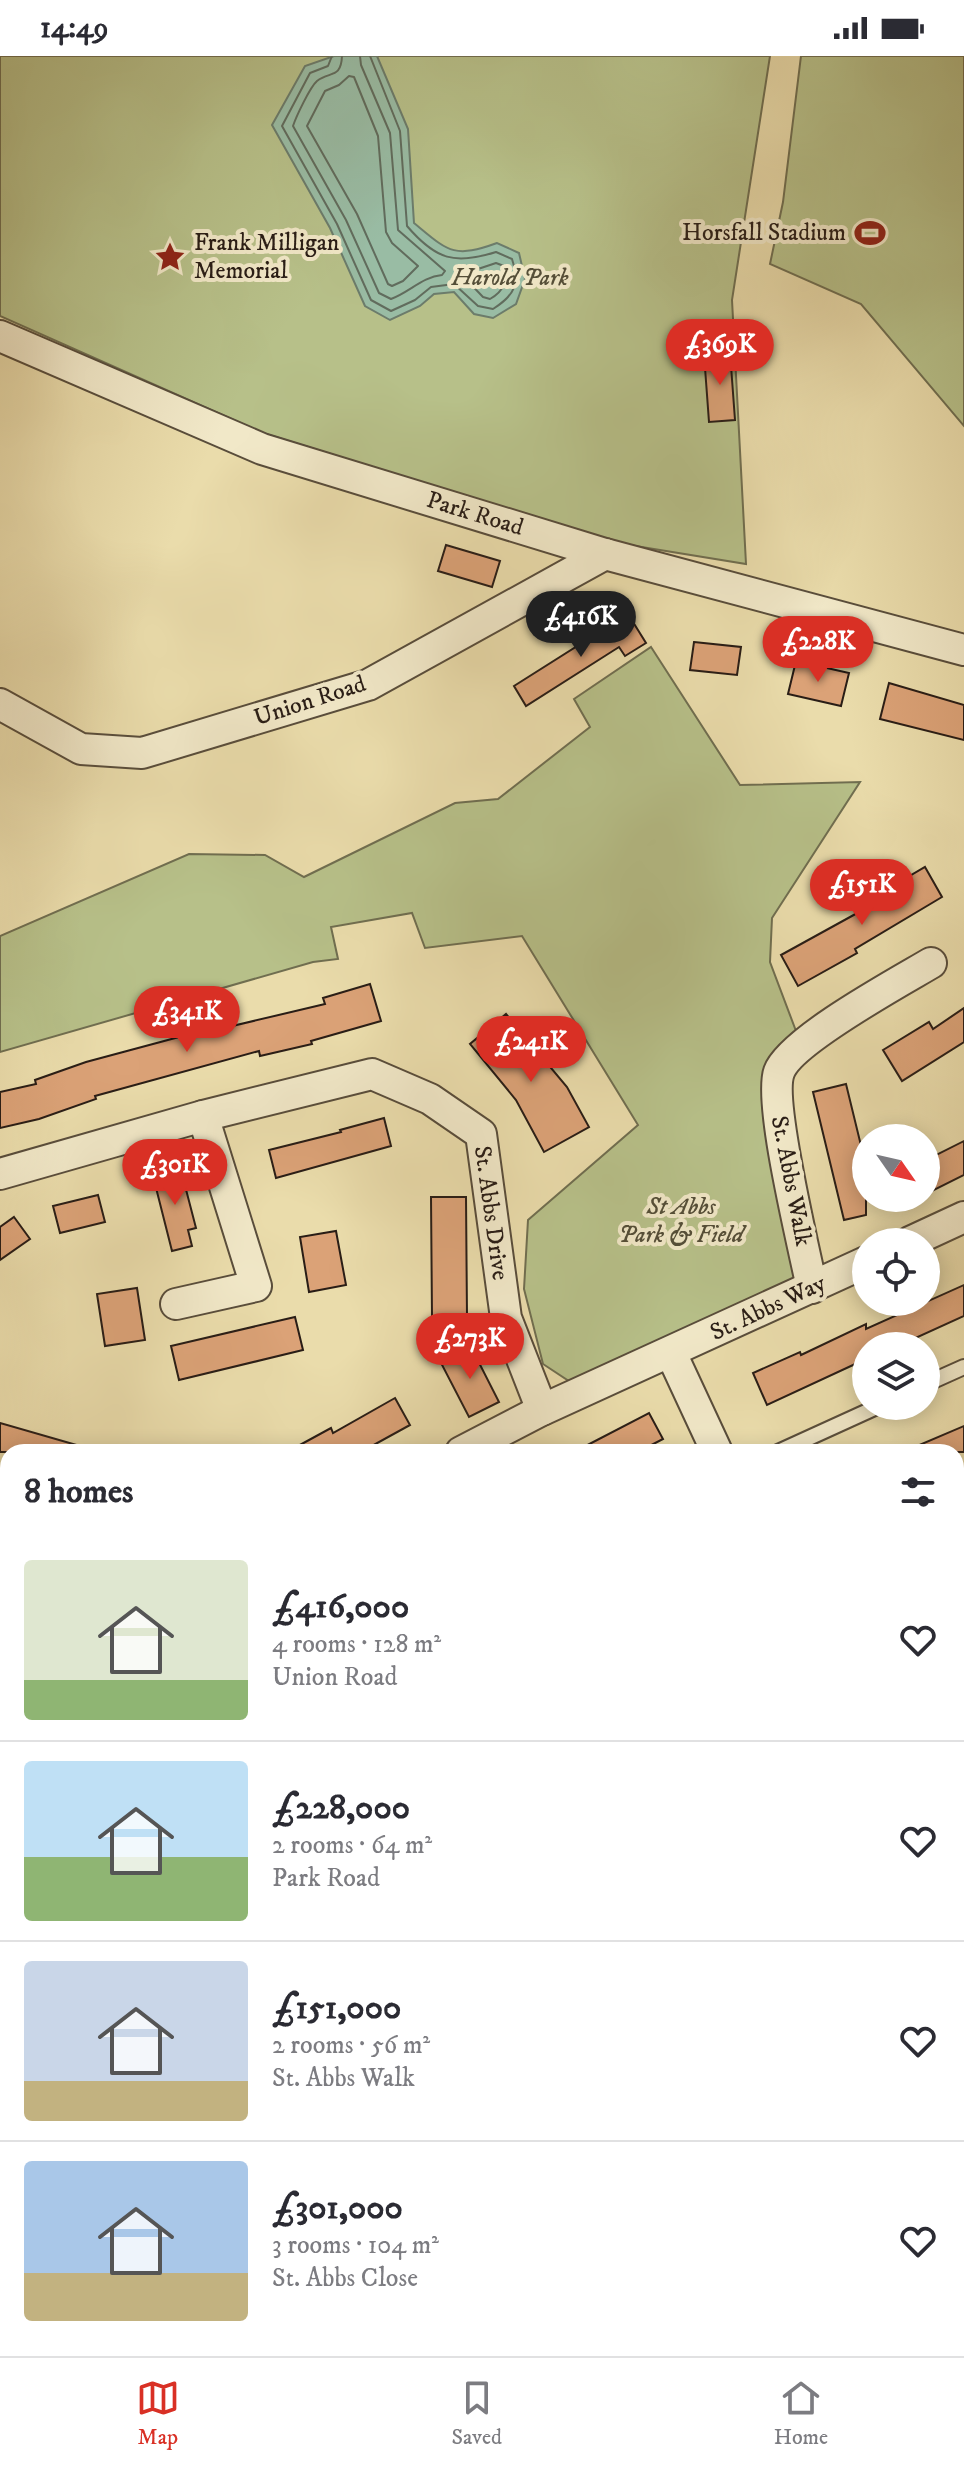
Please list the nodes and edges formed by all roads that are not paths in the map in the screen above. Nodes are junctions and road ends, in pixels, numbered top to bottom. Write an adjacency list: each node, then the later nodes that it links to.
1 (2, 343): 2 (street, Park Road)
2 (605, 554): 3 (street, Park Road); 4 (street, Union Road)
3 (964, 650)
4 (0, 704)
5 (931, 963): 11 (street, St. Abbs Walk)
6 (203, 1116): 7 (street, St. Abbs Drive); 12 (street); 16 (street, St. Abbs Drive)
7 (0, 1174)
8 (964, 1217): 9 (street)
9 (940, 1228)
10 (852, 1269): 11 (street, St. Abbs Way)
11 (812, 1288): 13 (street, St. Abbs Way)
12 (176, 1304)
13 (671, 1353): 16 (street); 19 (street)
14 (964, 1367): 15 (lane)
15 (940, 1378)
16 (542, 1410): 18 (street)
17 (852, 1418): 20 (lane)
18 (476, 1444)
19 (713, 1444)
20 (796, 1444)

